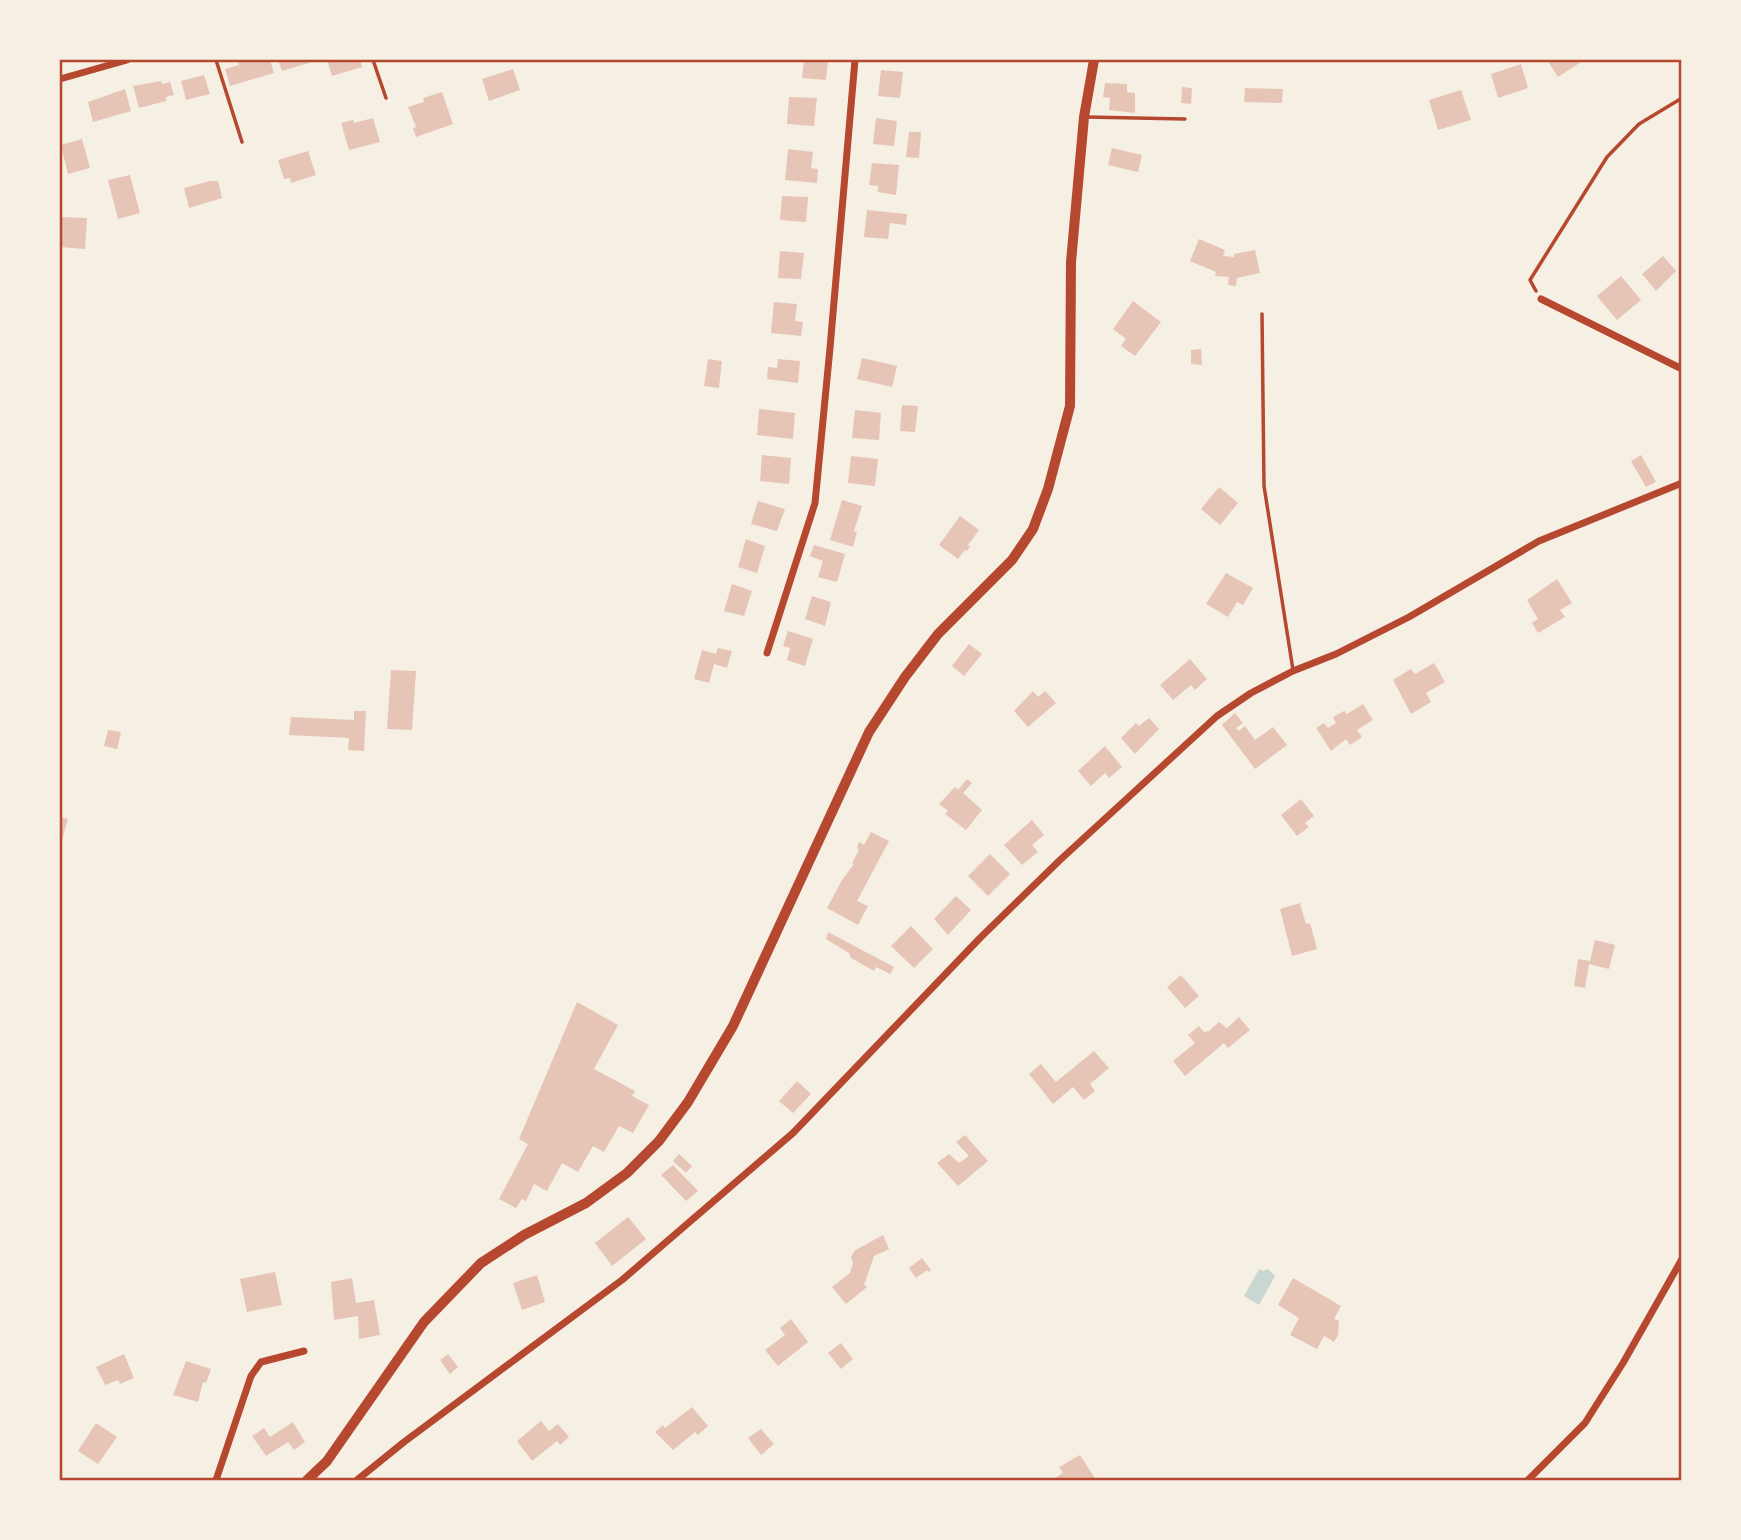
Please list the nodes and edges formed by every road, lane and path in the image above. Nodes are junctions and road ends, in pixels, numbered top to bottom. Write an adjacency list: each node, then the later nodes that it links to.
1 (127, 60): 6 (street)
2 (216, 60): 11 (lane)
3 (373, 60): 7 (lane)
4 (855, 60): 16 (street)
5 (1094, 60): 9 (main road)
6 (60, 79)
7 (386, 98)
8 (1682, 98): 12 (path)
9 (1084, 117): 10 (lane); 21 (main road)
10 (1185, 119)
11 (242, 142)
12 (1541, 299): 14 (street)
13 (1262, 314): 17 (lane)
14 (1682, 369)
15 (1682, 482): 17 (street)
16 (767, 653)
17 (1293, 671): 22 (street)
18 (1682, 1259): 23 (street)
19 (304, 1351): 20 (street)
20 (216, 1480)
21 (307, 1480)
22 (357, 1480)
23 (1528, 1480)

